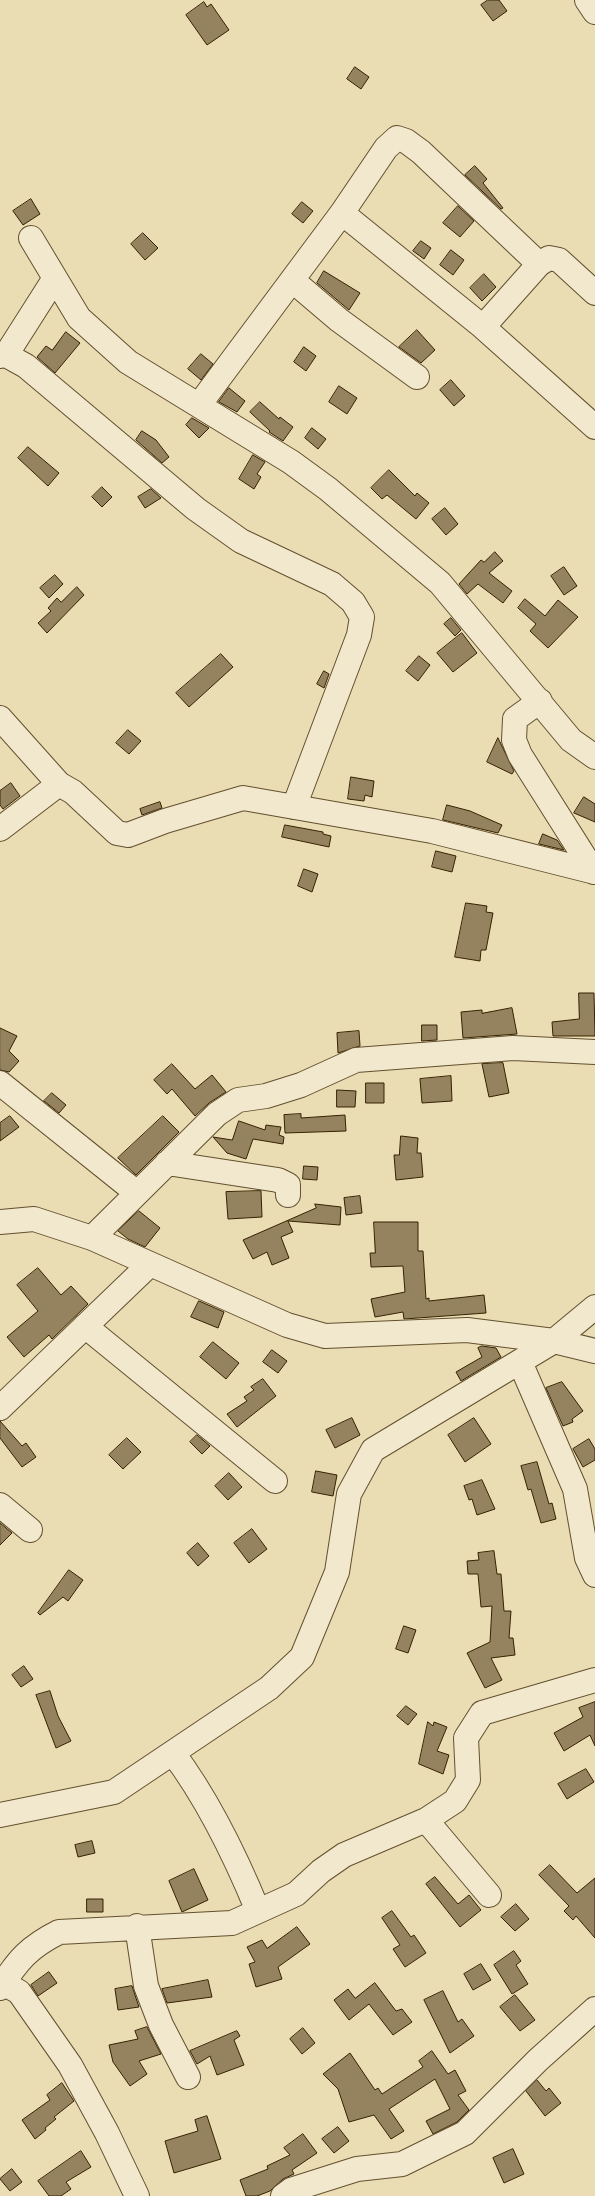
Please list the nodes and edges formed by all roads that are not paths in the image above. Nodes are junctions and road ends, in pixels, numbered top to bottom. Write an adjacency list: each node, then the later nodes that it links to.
1 (587, 0): 2 (street)
2 (595, 12)
3 (342, 213): 5 (street); 7 (street); 9 (street)
4 (31, 238): 6 (street)
5 (539, 264): 8 (street); 9 (street)
6 (55, 278): 10 (street); 12 (street)
7 (292, 280): 11 (street); 12 (street)
8 (595, 293)
9 (483, 328): 13 (street)
10 (3, 356): 18 (street)
11 (417, 377)
12 (199, 405): 14 (street)
13 (595, 427)
14 (540, 701): 16 (street); 20 (street)
15 (0, 718): 17 (street)
16 (595, 757)
17 (59, 784): 18 (street); 19 (street)
18 (294, 808): 20 (street)
19 (0, 829)
20 (595, 872)
21 (595, 1052): 23 (street)
22 (0, 1083): 24 (street)
23 (167, 1163): 24 (street); 25 (street)
24 (137, 1193): 27 (street)
25 (288, 1195)
26 (0, 1222): 27 (street)
27 (92, 1238): 28 (street)
28 (150, 1264): 30 (street); 31 (street)
29 (595, 1307): 31 (street)
30 (85, 1326): 34 (street); 35 (street)
31 (554, 1342): 32 (street); 33 (street)
32 (595, 1351)
33 (520, 1362): 38 (street); 40 (street)
34 (0, 1408)
35 (274, 1481)
36 (0, 1505): 37 (street)
37 (30, 1530)
38 (595, 1575)
39 (595, 1680): 42 (street)
40 (173, 1753): 41 (street); 44 (street)
41 (0, 1815)
42 (426, 1820): 43 (street); 44 (street)
43 (489, 1895)
44 (258, 1911): 45 (street)
45 (137, 1926): 46 (street); 48 (street)
46 (2, 1986): 49 (street)
47 (595, 2009): 50 (street)
48 (188, 2078)
49 (137, 2196)
50 (283, 2196)

